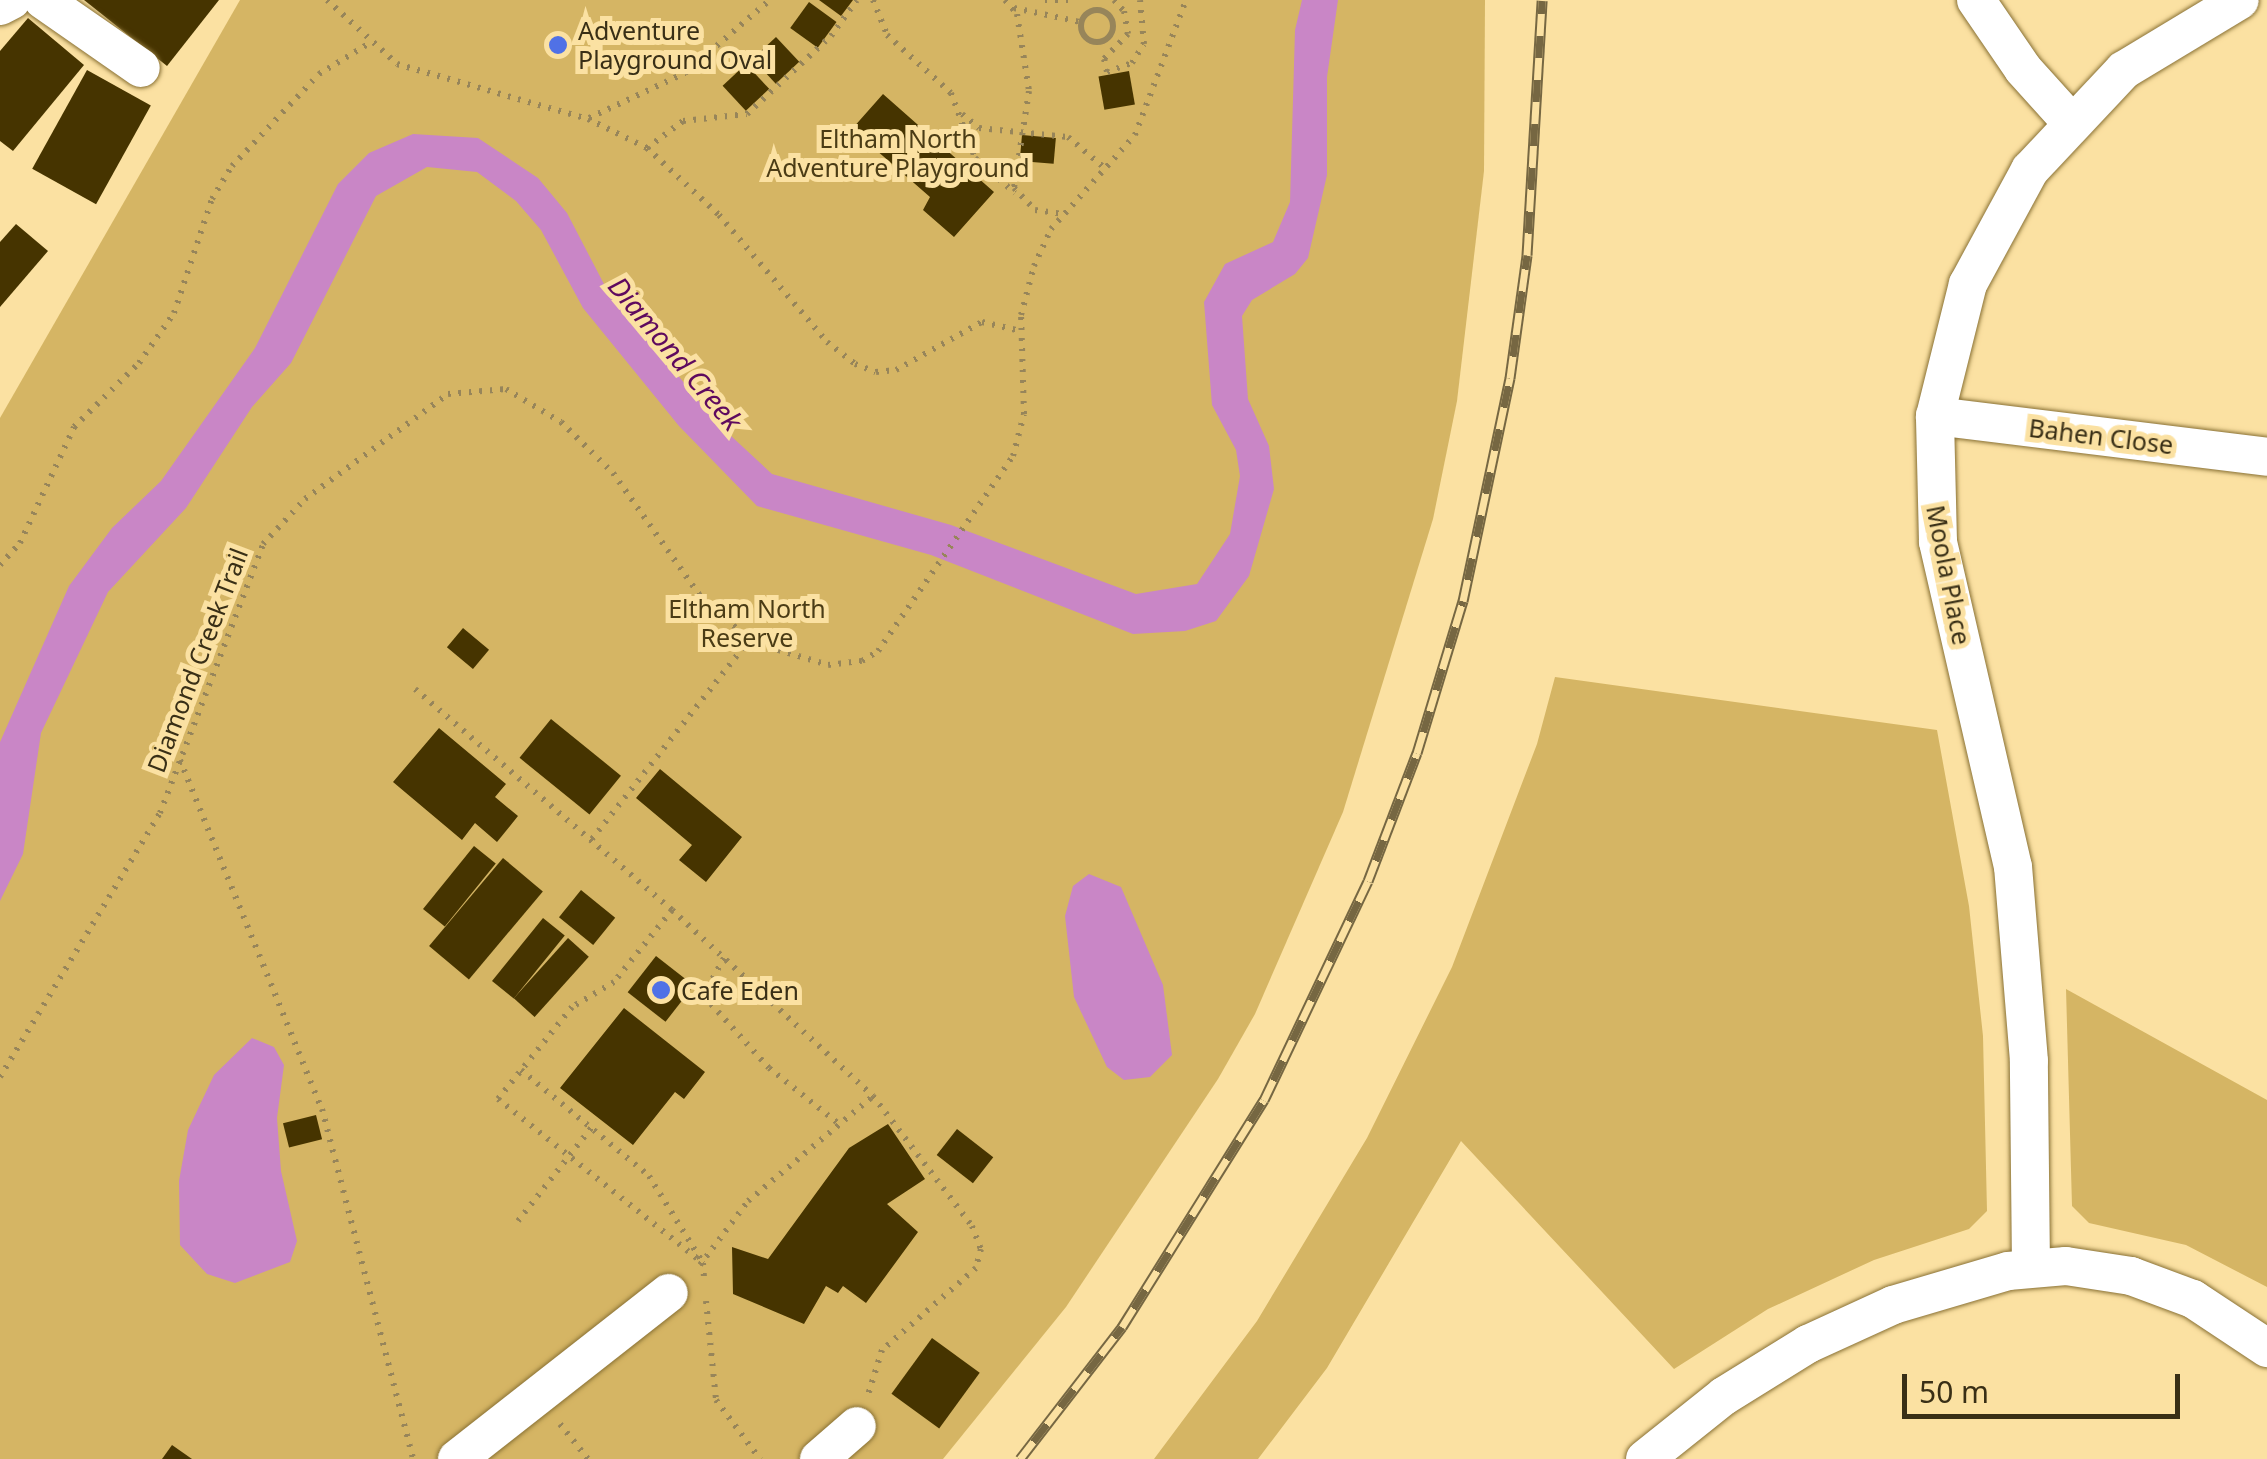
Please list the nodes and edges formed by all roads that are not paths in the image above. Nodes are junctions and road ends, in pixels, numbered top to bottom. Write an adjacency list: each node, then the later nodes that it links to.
1 (12, 0): 5 (street)
2 (43, 0): 6 (street)
3 (1976, 0): 7 (street)
4 (2240, 0): 7 (street, Moola Place)
5 (0, 6)
6 (141, 68)
7 (2070, 121): 8 (street, Moola Place)
8 (1935, 416): 9 (street, Bahen Close); 10 (street, Moola Place)
9 (2267, 456)
10 (2032, 1268): 12 (street); 16 (street)
11 (669, 1292): 14 (street)
12 (2267, 1348)
13 (857, 1426): 15 (street)
14 (457, 1459)
15 (820, 1459)
16 (1644, 1459)

